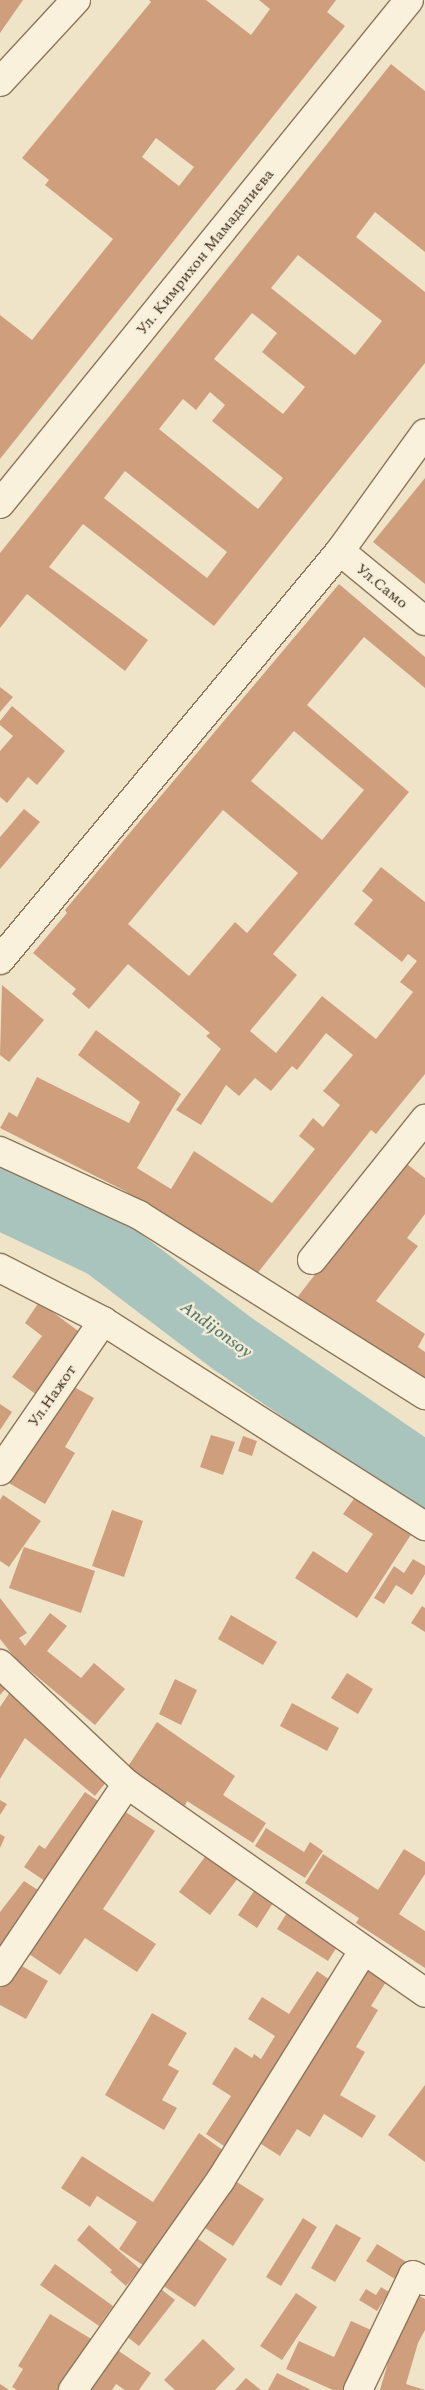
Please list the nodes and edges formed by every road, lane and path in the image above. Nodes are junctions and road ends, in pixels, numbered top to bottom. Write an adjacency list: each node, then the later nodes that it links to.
1 (76, 0): 3 (street)
2 (409, 0): 5 (street, Ул. Кимрихон Мамадалиева)
3 (0, 82)
4 (425, 433): 6 (street)
5 (0, 504)
6 (340, 551): 7 (street, Ул.Само); 8 (street)
7 (425, 621)
8 (0, 960)
9 (425, 1119): 11 (street)
10 (0, 1151): 14 (street)
11 (312, 1260)
12 (0, 1268): 13 (street)
13 (103, 1321): 15 (street, Ул.Нажот); 16 (street)
14 (425, 1395)
15 (0, 1471)
16 (425, 1526)
17 (0, 1664): 18 (street)
18 (127, 1784): 19 (street); 20 (street)
19 (363, 1951): 21 (street); 23 (street)
20 (0, 1972)
21 (425, 1993)
22 (425, 2281): 24 (street)
23 (73, 2390)
24 (358, 2390)

